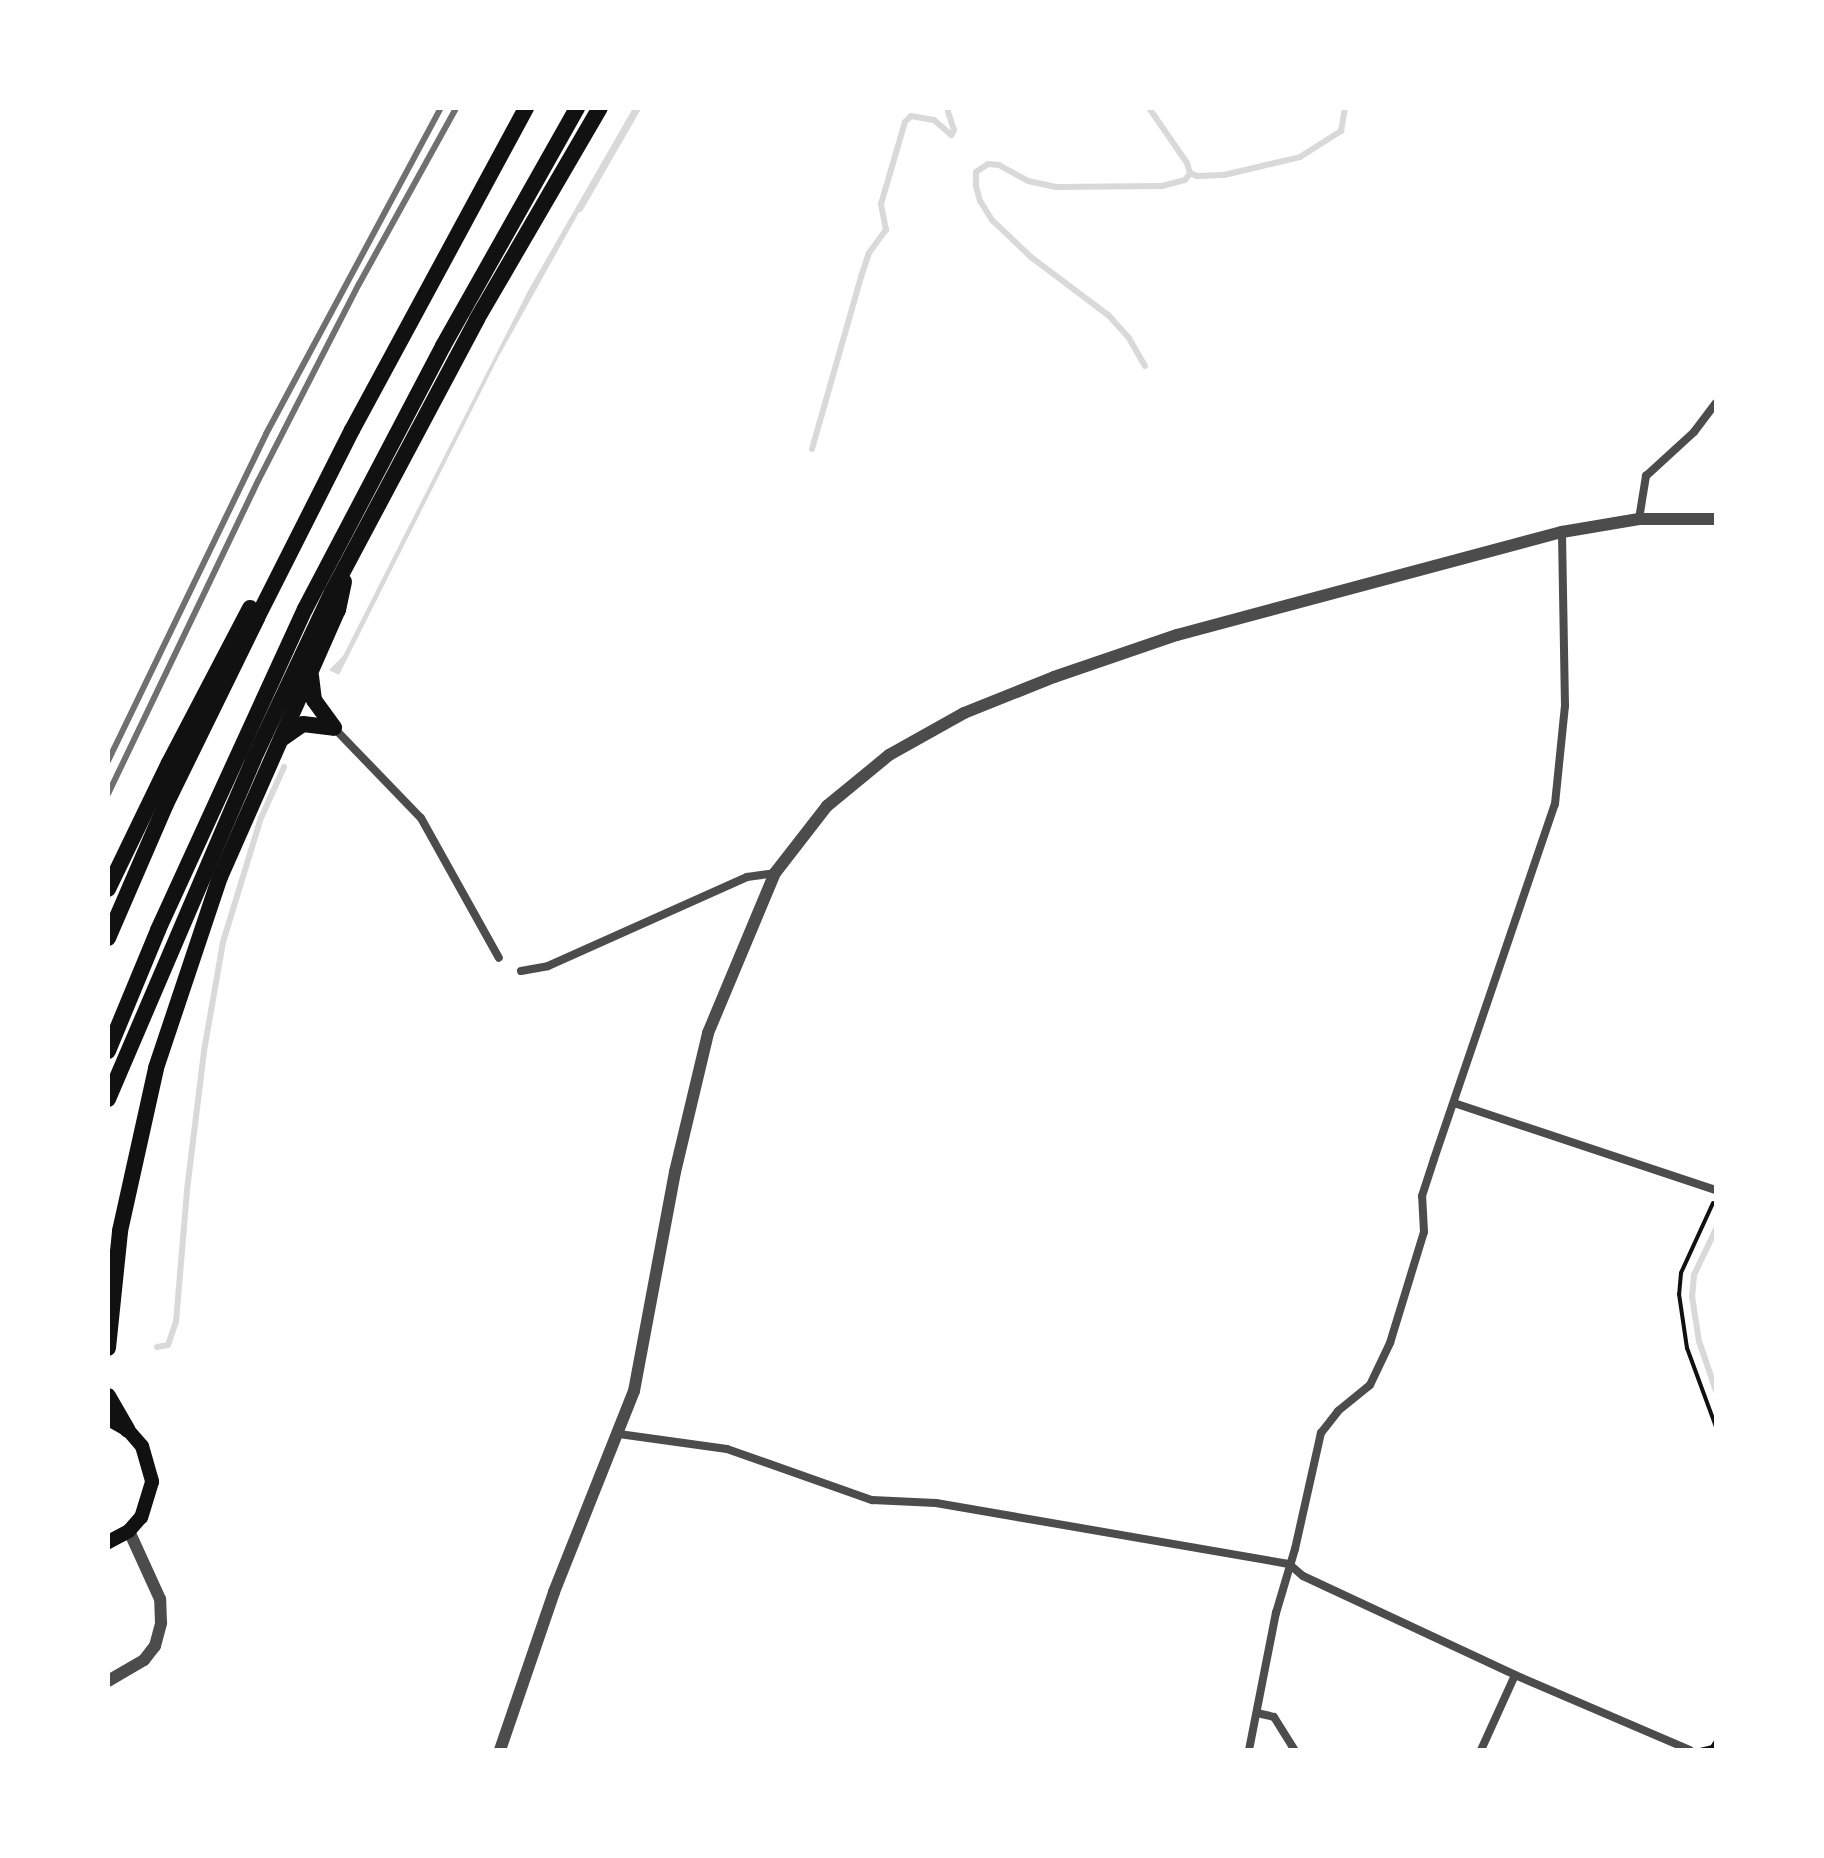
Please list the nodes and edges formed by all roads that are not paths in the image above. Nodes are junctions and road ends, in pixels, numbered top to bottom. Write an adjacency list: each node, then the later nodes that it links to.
1 (526, 108): 5 (highway)
2 (577, 108): 18 (highway)
3 (600, 108): 9 (highway)
4 (1716, 403): 6 (street)
5 (352, 430): 14 (highway); 15 (highway)
6 (1639, 519): 7 (street); 8 (street)
7 (1716, 519)
8 (1562, 532): 13 (street); 20 (street)
9 (345, 566): 10 (highway); 19 (highway)
10 (311, 672): 11 (highway); 12 (highway)
11 (334, 728): 12 (highway); 16 (street)
12 (281, 739): 22 (highway)
13 (775, 873): 17 (street); 26 (street)
14 (108, 889)
15 (108, 938)
16 (499, 958)
17 (521, 971)
18 (108, 1051)
19 (108, 1099)
20 (1454, 1103): 21 (street); 29 (street)
21 (1716, 1190)
22 (108, 1348)
23 (108, 1396): 25 (highway)
24 (108, 1419): 25 (main road)
25 (128, 1430): 27 (main road)
26 (619, 1434): 29 (street); 33 (street)
27 (129, 1531): 28 (main road); 31 (street)
28 (108, 1542)
29 (1289, 1564): 30 (street); 32 (street)
30 (1515, 1675): 36 (street); 37 (street)
31 (108, 1681)
32 (1257, 1713): 34 (street); 35 (street)
33 (500, 1750)
34 (1249, 1750)
35 (1295, 1750)
36 (1481, 1750)
37 (1690, 1750)

